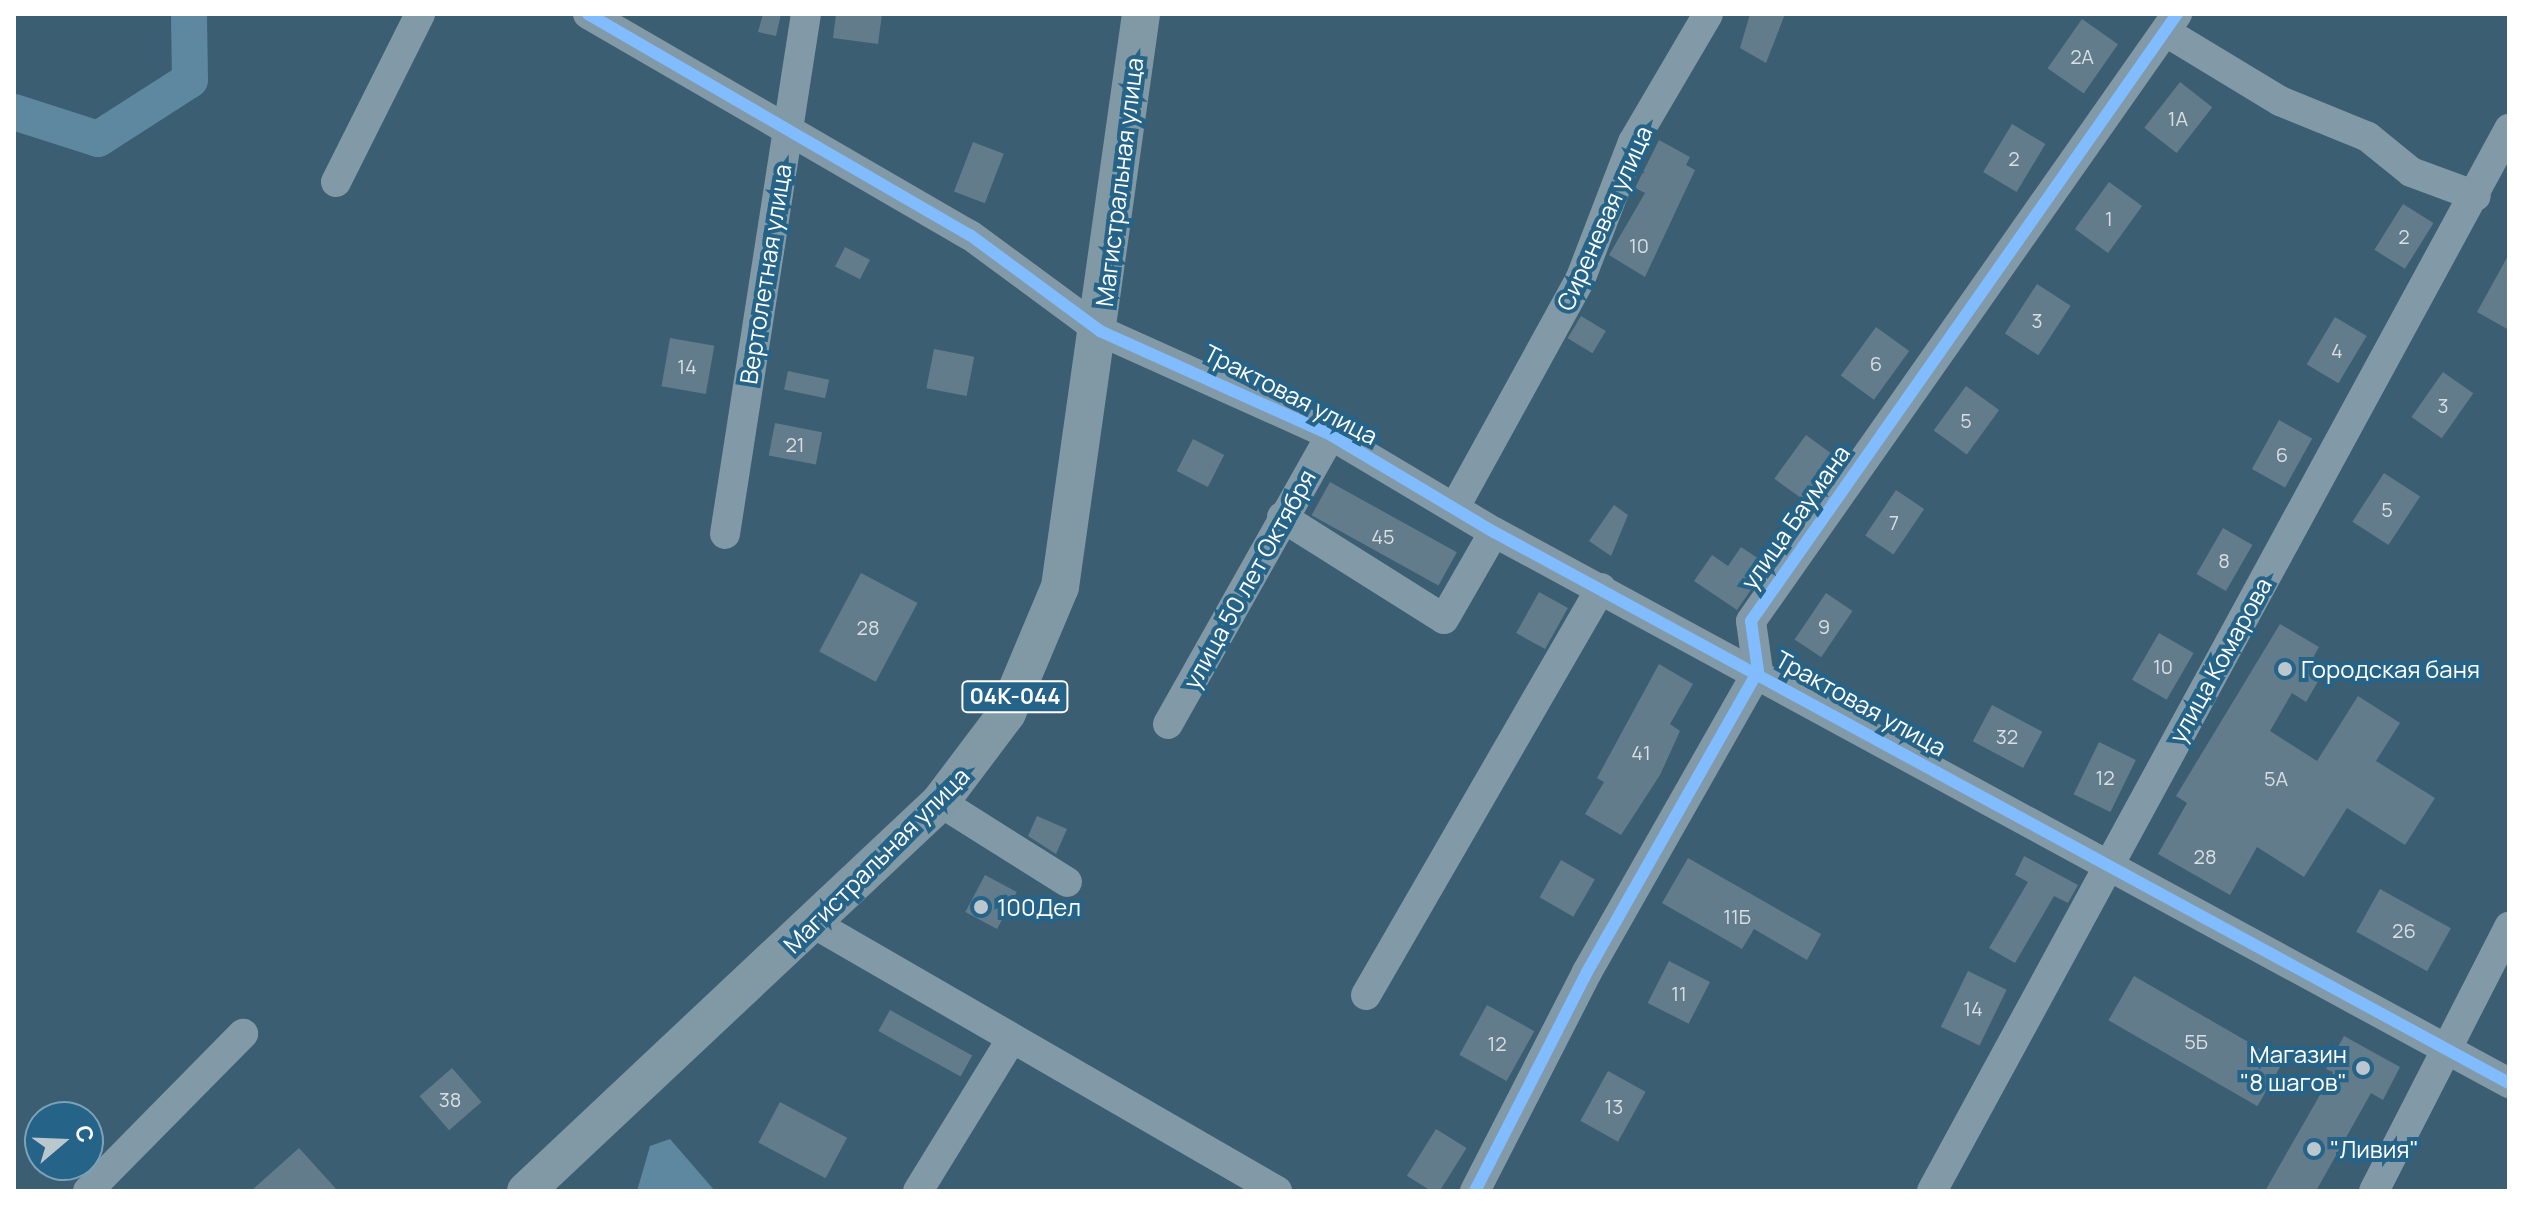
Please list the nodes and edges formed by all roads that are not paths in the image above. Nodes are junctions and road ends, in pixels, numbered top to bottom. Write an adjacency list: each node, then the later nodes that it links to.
1 (420, 14): 9 (street)
2 (588, 14): 8 (street, Трактовая улица)
3 (806, 14): 8 (street, Вертолетная улица)
4 (1141, 14): 11 (main road, Магистральная улица / 04К-044)
5 (1708, 14): 13 (street, Сиреневая улица)
6 (2172, 23): 10 (street); 18 (street, улица Баумана)
7 (2509, 129): 10 (street, улица Комарова)
8 (787, 132): 11 (street, Трактовая улица); 16 (street, Вертолетная улица)
9 (336, 182)
10 (2476, 196): 21 (street, улица Комарова)
11 (1100, 331): 12 (street, Трактовая улица); 20 (main road, Магистральная улица / 04К-044)
12 (1331, 435): 13 (street, Трактовая улица); 14 (street, улица 50 лет Октября)
13 (1455, 507): 15 (street, Трактовая улица)
14 (1282, 517): 15 (street); 19 (street, улица 50 лет Октября)
15 (1494, 532): 17 (street, Трактовая улица)
16 (725, 534)
17 (1601, 588): 18 (street, Трактовая улица); 25 (street)
18 (1758, 671): 21 (street, Трактовая улица); 34 (street)
19 (1168, 724)
20 (940, 802): 22 (street); 23 (main road, Магистральная улица / 04К-044)
21 (2108, 867): 28 (street, Трактовая улица); 35 (street, улица Комарова)
22 (1067, 882)
23 (813, 923): 27 (street); 31 (main road, Магистральная улица / 04К-044)
24 (2509, 927): 28 (street)
25 (1366, 995)
26 (243, 1034): 30 (street)
27 (1011, 1040): 32 (street); 33 (street)
28 (2443, 1047): 29 (street, Трактовая улица); 36 (street)
29 (2509, 1083)
30 (88, 1191)
31 (526, 1191)
32 (918, 1191)
33 (1277, 1191)
34 (1475, 1191)
35 (1932, 1191)
36 (2374, 1191)

